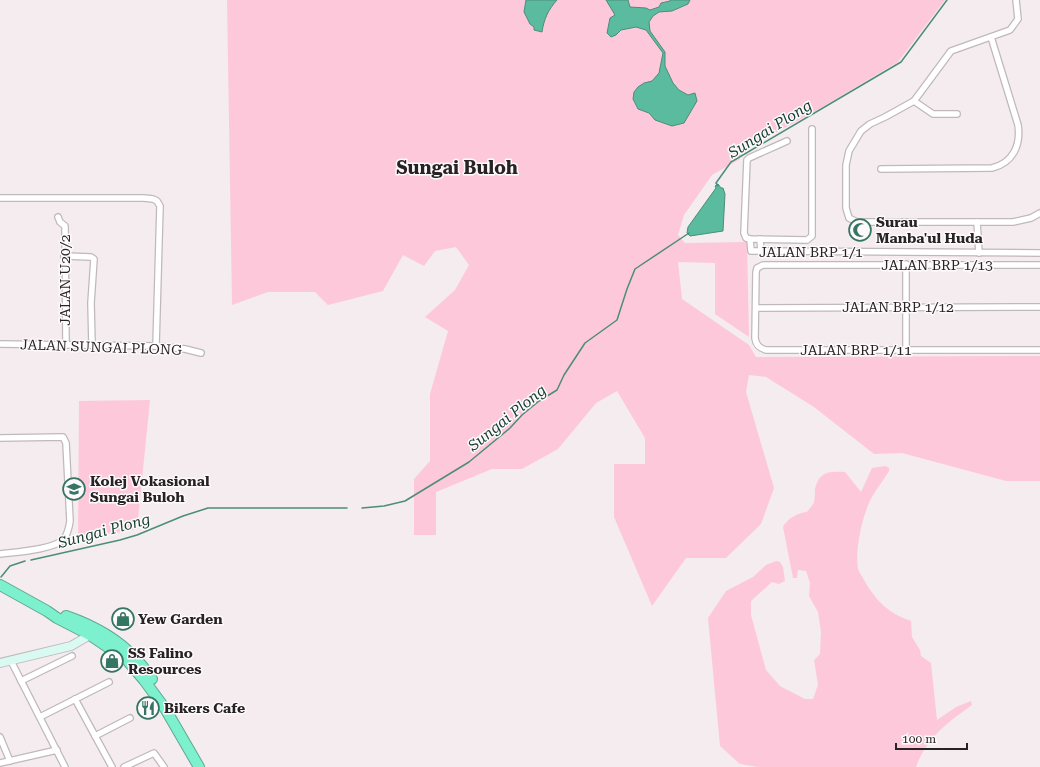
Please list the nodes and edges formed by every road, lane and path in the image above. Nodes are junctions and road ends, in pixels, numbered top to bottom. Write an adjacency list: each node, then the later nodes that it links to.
1 (1016, 0): 2 (street)
2 (991, 37): 3 (street); 7 (street)
3 (914, 101): 4 (street); 11 (street)
4 (958, 114)
5 (812, 129): 13 (street)
6 (787, 141): 12 (street)
7 (882, 169)
8 (0, 198): 27 (street)
9 (1040, 213): 11 (street)
10 (58, 217): 17 (street, JALAN U20/2)
11 (978, 222): 15 (street)
12 (750, 239): 13 (street); 14 (street, JALAN BRP 1/1)
13 (760, 239): 14 (street)
14 (761, 251): 15 (street, JALAN BRP 1/1)
15 (979, 253): 16 (street, JALAN BRP 1/1)
16 (1040, 253)
17 (64, 256): 25 (street, JALAN U20/2); 26 (street)
18 (906, 264): 19 (street, JALAN BRP 1/13); 20 (street, JALAN BRP 1/13); 23 (street)
19 (763, 265): 22 (street, JALAN BRP 1/11)
20 (1040, 265)
21 (1040, 307): 23 (street, JALAN BRP 1/12)
22 (756, 308): 23 (street, JALAN BRP 1/12); 28 (street, JALAN BRP 1/11)
23 (906, 308): 28 (street)
24 (0, 344): 25 (street, JALAN SUNGAI PLONG)
25 (66, 345): 26 (street, JALAN SUNGAI PLONG)
26 (92, 345): 27 (street, JALAN SUNGAI PLONG)
27 (156, 346): 30 (street, JALAN SUNGAI PLONG)
28 (906, 350): 29 (street, JALAN BRP 1/11)
29 (1040, 350)
30 (201, 353)
31 (0, 438): 32 (street)
32 (0, 554)
33 (0, 585): 34 (highway)
34 (48, 611): 35 (highway); 36 (highway)
35 (68, 616): 37 (highway); 40 (highway)
36 (73, 626): 37 (highway); 38 (street)
37 (90, 636): 38 (street); 40 (highway); 57 (highway)
38 (71, 646): 41 (street)
39 (72, 656): 43 (street)
40 (136, 659): 57 (highway)
41 (11, 661): 42 (street); 43 (street)
42 (0, 664)
43 (21, 681): 46 (street)
44 (110, 682): 45 (street)
45 (75, 699): 46 (street); 48 (street)
46 (40, 717): 50 (street)
47 (130, 718): 48 (street)
48 (95, 736): 54 (street)
49 (0, 737): 51 (street)
50 (57, 750): 51 (street); 53 (street)
51 (10, 761): 52 (street)
52 (0, 763)
53 (66, 767)
54 (112, 767)
55 (124, 767): 56 (street)
56 (164, 767)
57 (201, 767)

